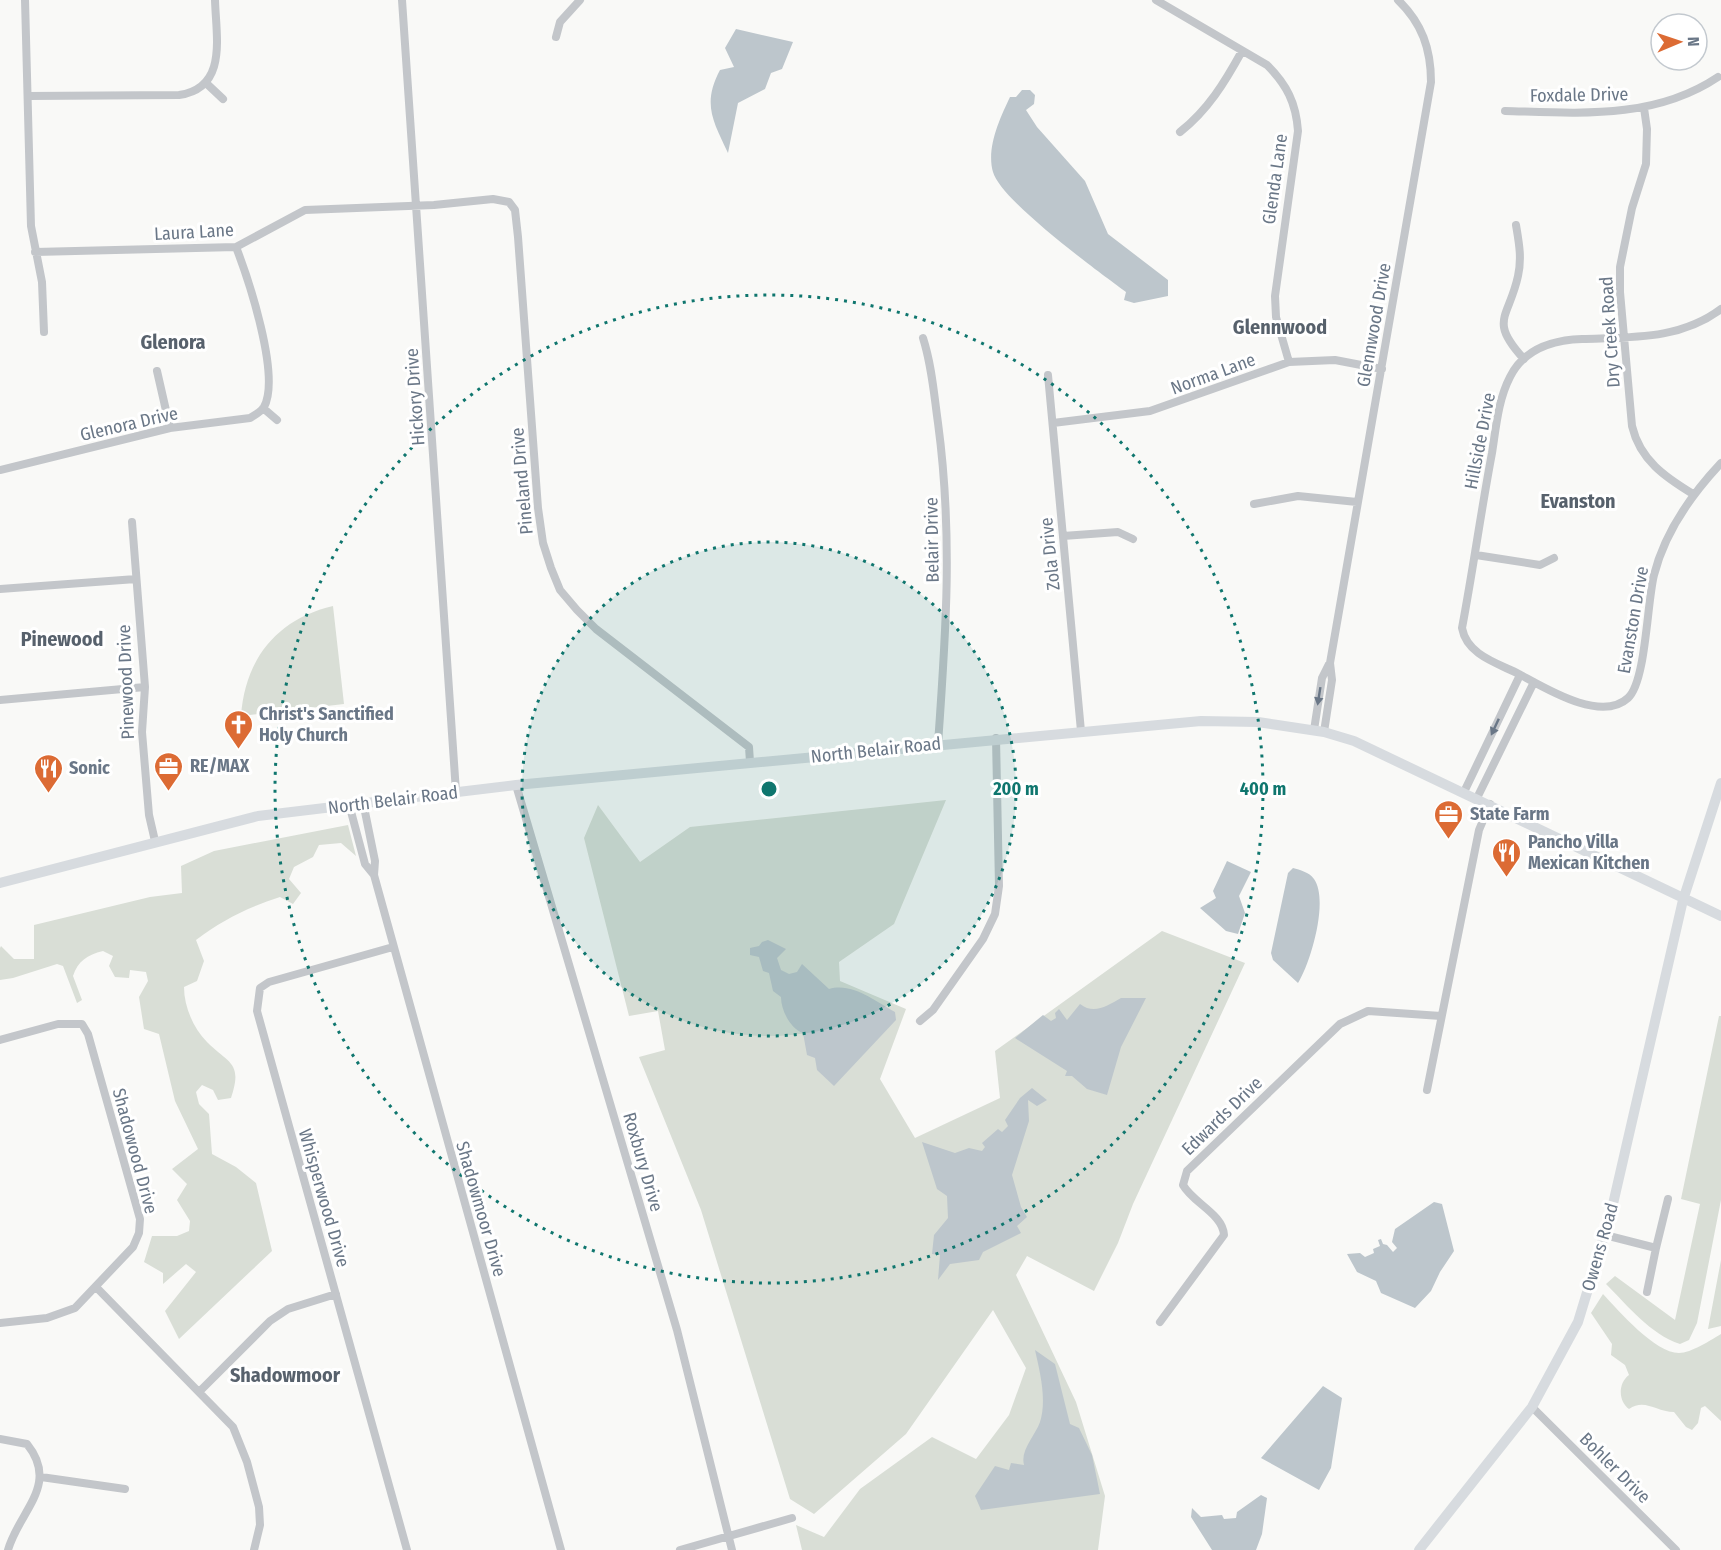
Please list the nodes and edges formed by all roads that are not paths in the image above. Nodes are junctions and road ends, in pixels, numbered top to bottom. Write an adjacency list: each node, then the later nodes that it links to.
1 (25, 0): 11 (street)
2 (215, 0): 10 (street)
3 (402, 0): 16 (street, Hickory Drive)
4 (580, 0): 7 (street)
5 (1155, 0): 8 (street, Glenda Lane)
6 (1398, 0): 26 (street, Glennwood Drive)
7 (556, 37)
8 (1242, 51): 15 (street); 25 (street, Glenda Lane)
9 (1718, 77): 13 (street, Foxdale Drive)
10 (206, 83): 11 (street); 12 (street)
11 (28, 96): 19 (street)
12 (223, 99)
13 (1644, 108): 14 (street, Foxdale Drive); 23 (street, Dry Creek Road)
14 (1505, 111)
15 (1180, 132)
16 (417, 206): 18 (street, Laura Lane); 53 (street, Pineland Drive); 56 (street, Hickory Drive)
17 (1516, 225): 24 (street)
18 (236, 247): 19 (street, Laura Lane); 29 (street)
19 (35, 252): 21 (street)
20 (1721, 309): 23 (street, Hillside Drive)
21 (44, 332)
22 (923, 338): 52 (street, Belair Drive)
23 (1624, 338): 24 (street, Hillside Drive); 35 (street, Dry Creek Road)
24 (1524, 359): 41 (street, Hillside Drive)
25 (1289, 362): 26 (street, Norma Lane); 31 (street, Norma Lane)
26 (1382, 369): 36 (street, Glennwood Drive)
27 (157, 371): 32 (street)
28 (1048, 375): 31 (street, Zola Drive)
29 (263, 408): 30 (street); 32 (street, Glenora Drive)
30 (277, 420)
31 (1053, 423): 39 (street, Zola Drive)
32 (170, 428): 34 (street, Glenora Drive)
33 (1721, 463): 35 (street, Evanston Drive)
34 (0, 470)
35 (1693, 494): 46 (street, Evanston Drive)
36 (1358, 502): 37 (street); 50 (street, Glennwood Drive)
37 (1254, 504)
38 (132, 522): 43 (street, Pinewood Drive)
39 (1063, 536): 40 (street); 49 (street, Zola Drive)
40 (1133, 539)
41 (1476, 555): 42 (street); 45 (street, Hillside Drive)
42 (1554, 558)
43 (136, 579): 44 (street); 47 (street, Pinewood Drive)
44 (0, 589)
45 (1520, 675): 46 (street, Evanston Drive); 57 (street, one-way to 57)
46 (1534, 682): 58 (street)
47 (145, 687): 48 (street); 63 (street, Pinewood Drive)
48 (0, 700)
49 (1081, 731): 50 (main road, North Belair Road); 51 (main road, North Belair Road)
50 (1319, 731): 57 (main road, North Belair Road)
51 (996, 738): 52 (main road, North Belair Road); 71 (street)
52 (938, 744): 53 (main road, North Belair Road)
53 (750, 762): 55 (main road, North Belair Road)
54 (1721, 783): 67 (main road, Owens Road)
55 (516, 785): 56 (main road, North Belair Road); 88 (street, Roxbury Drive)
56 (456, 792): 59 (main road, North Belair Road)
57 (1464, 792): 58 (main road, North Belair Road)
58 (1477, 798): 61 (main road, North Belair Road)
59 (363, 802): 60 (main road, North Belair Road); 62 (street, Shadowmoor Drive)
60 (349, 804): 63 (main road, North Belair Road); 64 (street, Shadowmoor Drive)
61 (1490, 804): 67 (main road, North Belair Road); 70 (street)
62 (370, 839): 64 (street); 65 (street, Shadowmoor Drive)
63 (155, 841): 66 (main road, North Belair Road)
64 (359, 842): 65 (street, Shadowmoor Drive)
65 (374, 875): 69 (street, Shadowmoor Drive)
66 (0, 882)
67 (1683, 900): 68 (main road, North Belair Road); 75 (main road, Owens Road)
68 (1721, 916)
69 (393, 947): 79 (street, Whisperwood Drive); 92 (street, Shadowmoor Drive)
70 (1441, 1016): 73 (street); 80 (street, Edwards Drive)
71 (920, 1022)
72 (0, 1041): 77 (street, Shadowood Drive)
73 (1427, 1090)
74 (1668, 1199): 76 (street)
75 (1605, 1235): 76 (street); 83 (main road, Owens Road)
76 (1656, 1248): 78 (street)
77 (97, 1288): 81 (street, Shadowood Drive); 82 (street)
78 (1647, 1292)
79 (336, 1294): 82 (street); 91 (street, Whisperwood Drive)
80 (1160, 1322)
81 (0, 1323)
82 (200, 1391): 90 (street)
83 (1532, 1407): 95 (main road, Owens Road); 96 (street, Bohler Drive)
84 (0, 1439): 85 (street)
85 (41, 1477): 86 (street); 89 (street)
86 (125, 1489)
87 (792, 1518): 88 (street)
88 (728, 1536): 93 (street); 94 (street, Roxbury Drive)
89 (8, 1550)
90 (254, 1550)
91 (407, 1550)
92 (561, 1550)
93 (680, 1550)
94 (732, 1550)
95 (1419, 1550)
96 (1675, 1550)

